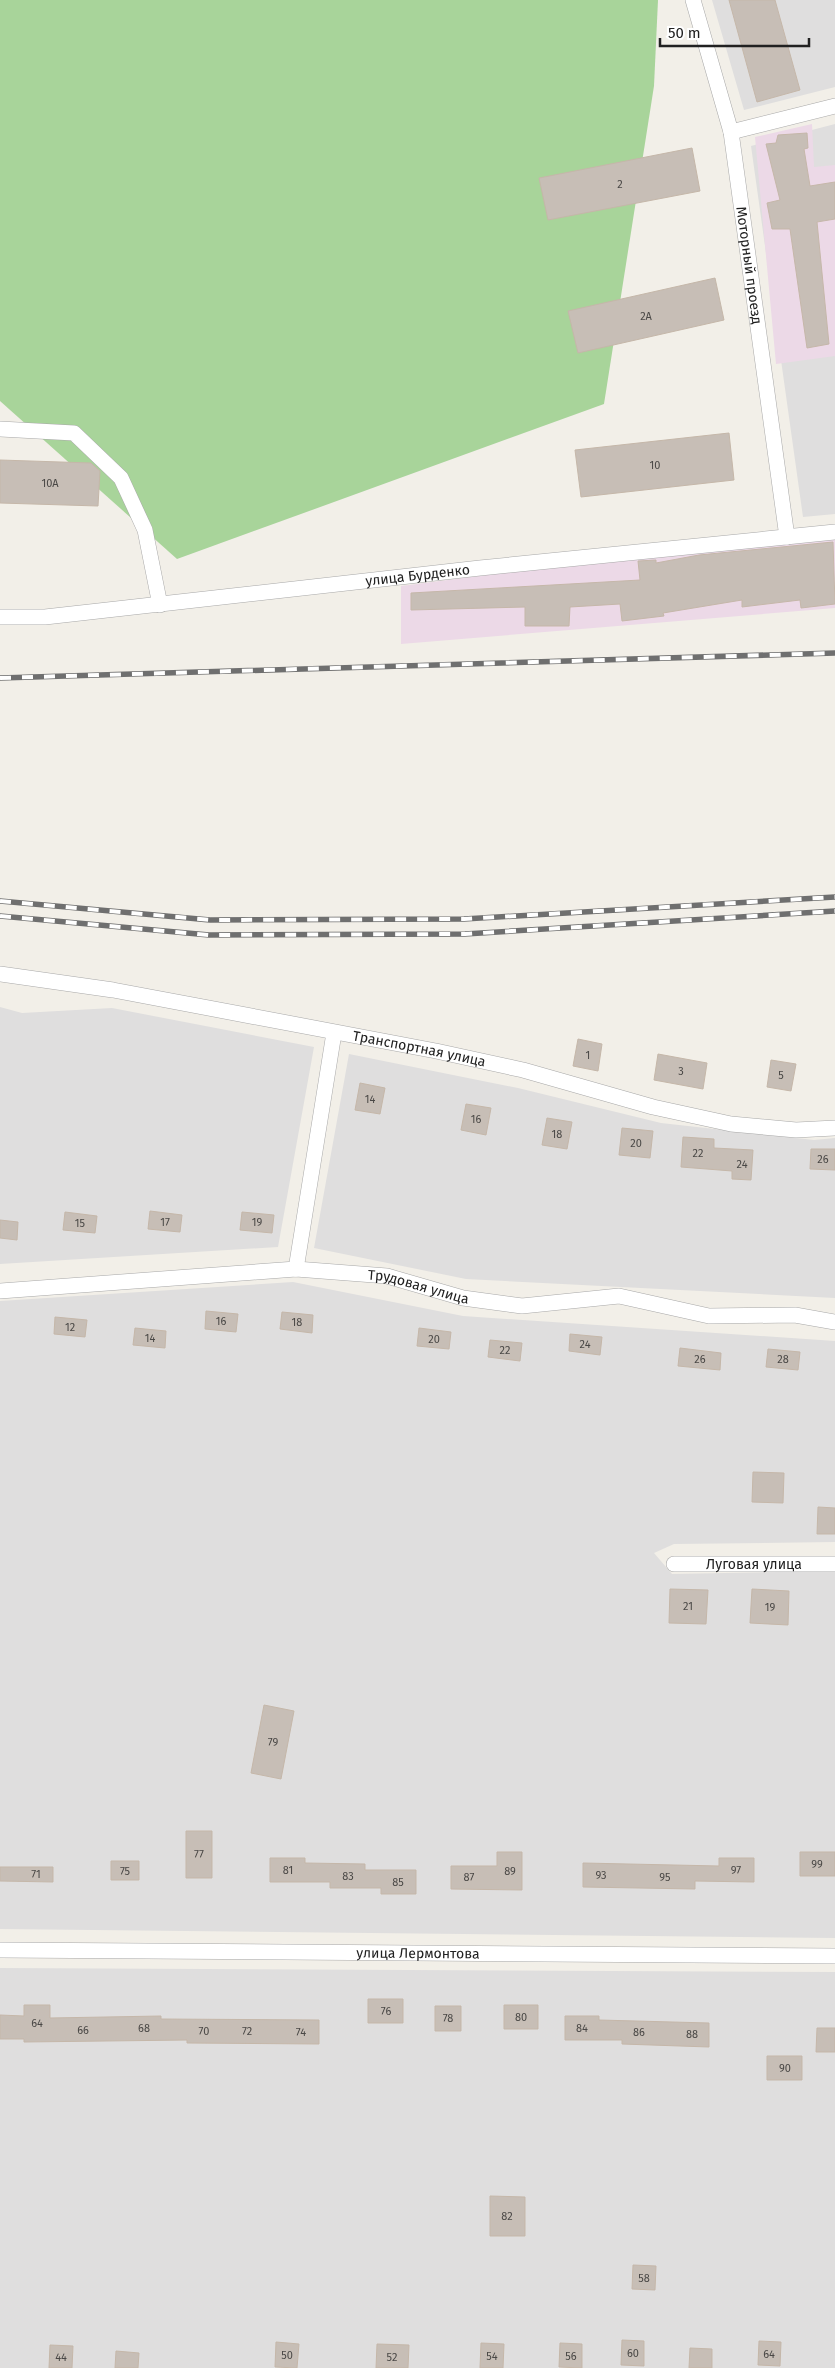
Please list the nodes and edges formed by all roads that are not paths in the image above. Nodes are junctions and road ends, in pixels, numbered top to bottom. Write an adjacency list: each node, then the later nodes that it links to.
1 (693, 0): 3 (street, Моторный проезд)
2 (835, 106): 3 (street)
3 (731, 132): 6 (street, Моторный проезд)
4 (0, 430): 7 (street)
5 (835, 532): 6 (street, улица Бурденко)
6 (787, 537): 7 (street, улица Бурденко)
7 (160, 604): 8 (street, улица Бурденко)
8 (0, 617)
9 (0, 974): 10 (street, Транспортная улица)
10 (334, 1033): 11 (street, Транспортная улица); 12 (street)
11 (835, 1128)
12 (296, 1269): 13 (street, Трудовая улица); 14 (street, Трудовая улица)
13 (0, 1291)
14 (835, 1322)
15 (674, 1564): 16 (street, Луговая улица)
16 (835, 1564)
17 (0, 1950): 18 (street, улица Лермонтова)
18 (835, 1956)

